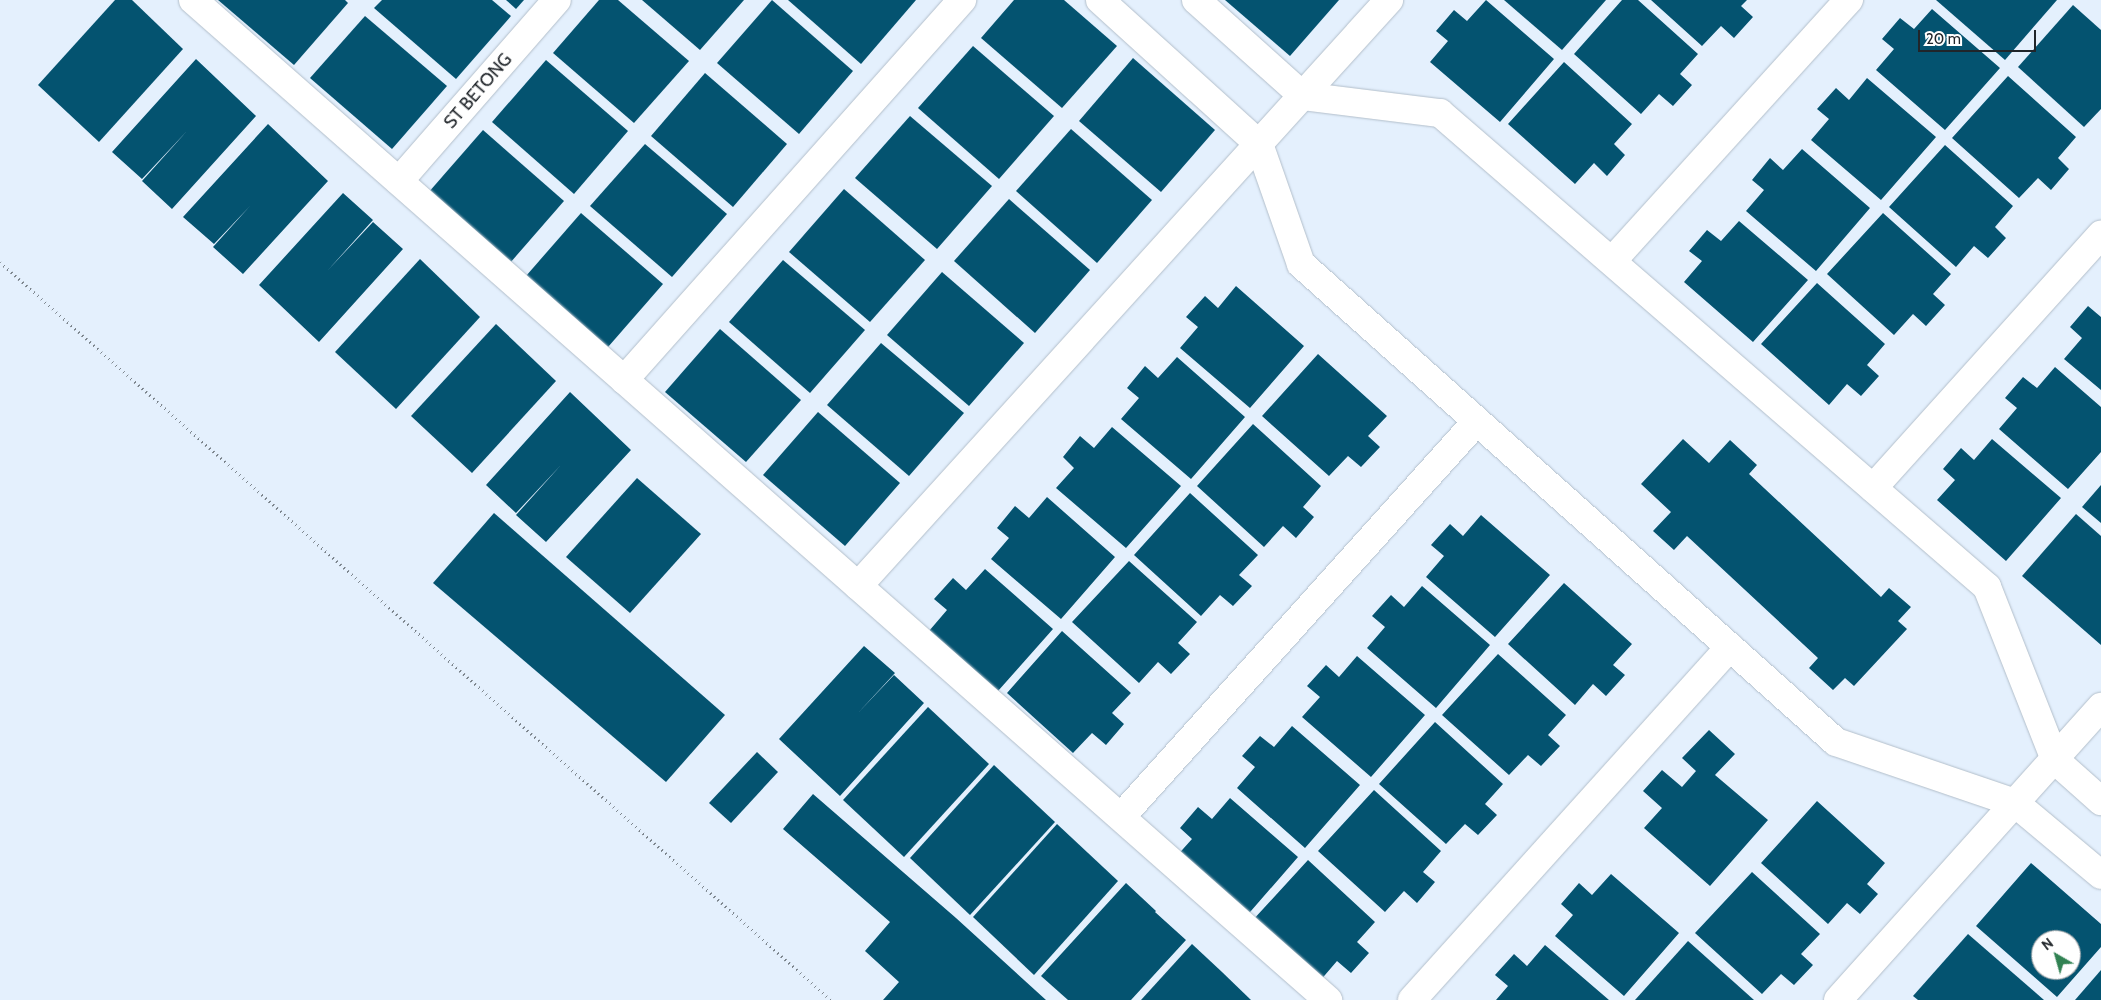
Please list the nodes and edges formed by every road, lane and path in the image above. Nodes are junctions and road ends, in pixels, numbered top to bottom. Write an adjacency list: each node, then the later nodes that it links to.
1 (193, 0): 10 (street)
2 (557, 0): 10 (street, ST BETONG)
3 (962, 0): 14 (street)
4 (1100, 0): 9 (street)
5 (1196, 0): 8 (street)
6 (1389, 0): 8 (street)
7 (1849, 0): 12 (street)
8 (1303, 96): 9 (street); 12 (street)
9 (1259, 144): 15 (street); 17 (street)
10 (399, 181): 14 (street)
11 (2101, 235): 16 (street)
12 (1612, 261): 16 (street)
13 (0, 262): 25 (path)
14 (624, 380): 17 (street)
15 (1477, 421): 18 (street); 23 (street)
16 (1873, 488): 20 (street)
17 (858, 586): 23 (street)
18 (1730, 647): 22 (street); 27 (street)
19 (2101, 707): 20 (street)
20 (2055, 760): 21 (street); 22 (street)
21 (2101, 801)
22 (2014, 803): 24 (street); 28 (street)
23 (1120, 817): 26 (street)
24 (2101, 875)
25 (831, 1000)
26 (1328, 1000)
27 (1412, 1000)
28 (1838, 1000)

